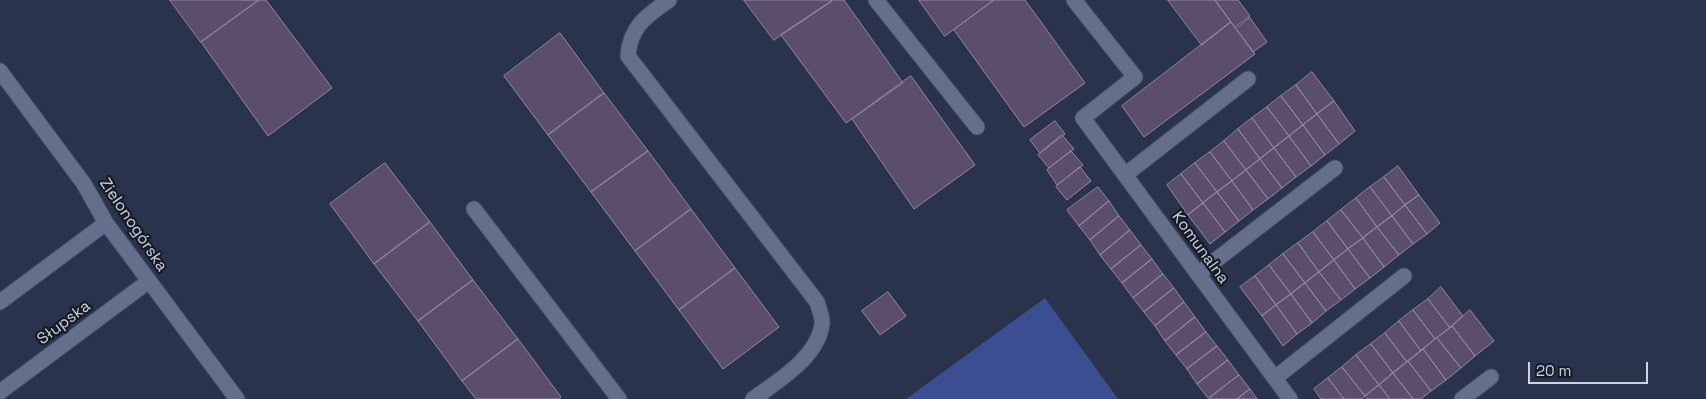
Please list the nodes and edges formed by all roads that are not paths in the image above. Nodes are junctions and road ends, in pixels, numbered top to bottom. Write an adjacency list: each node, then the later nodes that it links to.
1 (668, 0): 20 (street)
2 (876, 0): 6 (street)
3 (1074, 0): 8 (street, Komunalna)
4 (0, 71): 10 (street, Zielonogórska)
5 (1248, 79): 8 (street)
6 (976, 127)
7 (1335, 168): 11 (street)
8 (1125, 175): 11 (street, Komunalna)
9 (474, 209): 19 (street)
10 (106, 223): 13 (street, Zielonogórska); 14 (street)
11 (1198, 274): 16 (street, Komunalna)
12 (1404, 276): 16 (street)
13 (149, 281): 17 (street, Słupska); 18 (street, Zielonogórska)
14 (0, 302)
15 (1491, 377): 22 (street)
16 (1275, 378): 21 (street, Komunalna)
17 (0, 392)
18 (237, 399)
19 (619, 399)
20 (753, 399)
21 (1290, 399)
22 (1462, 399)

